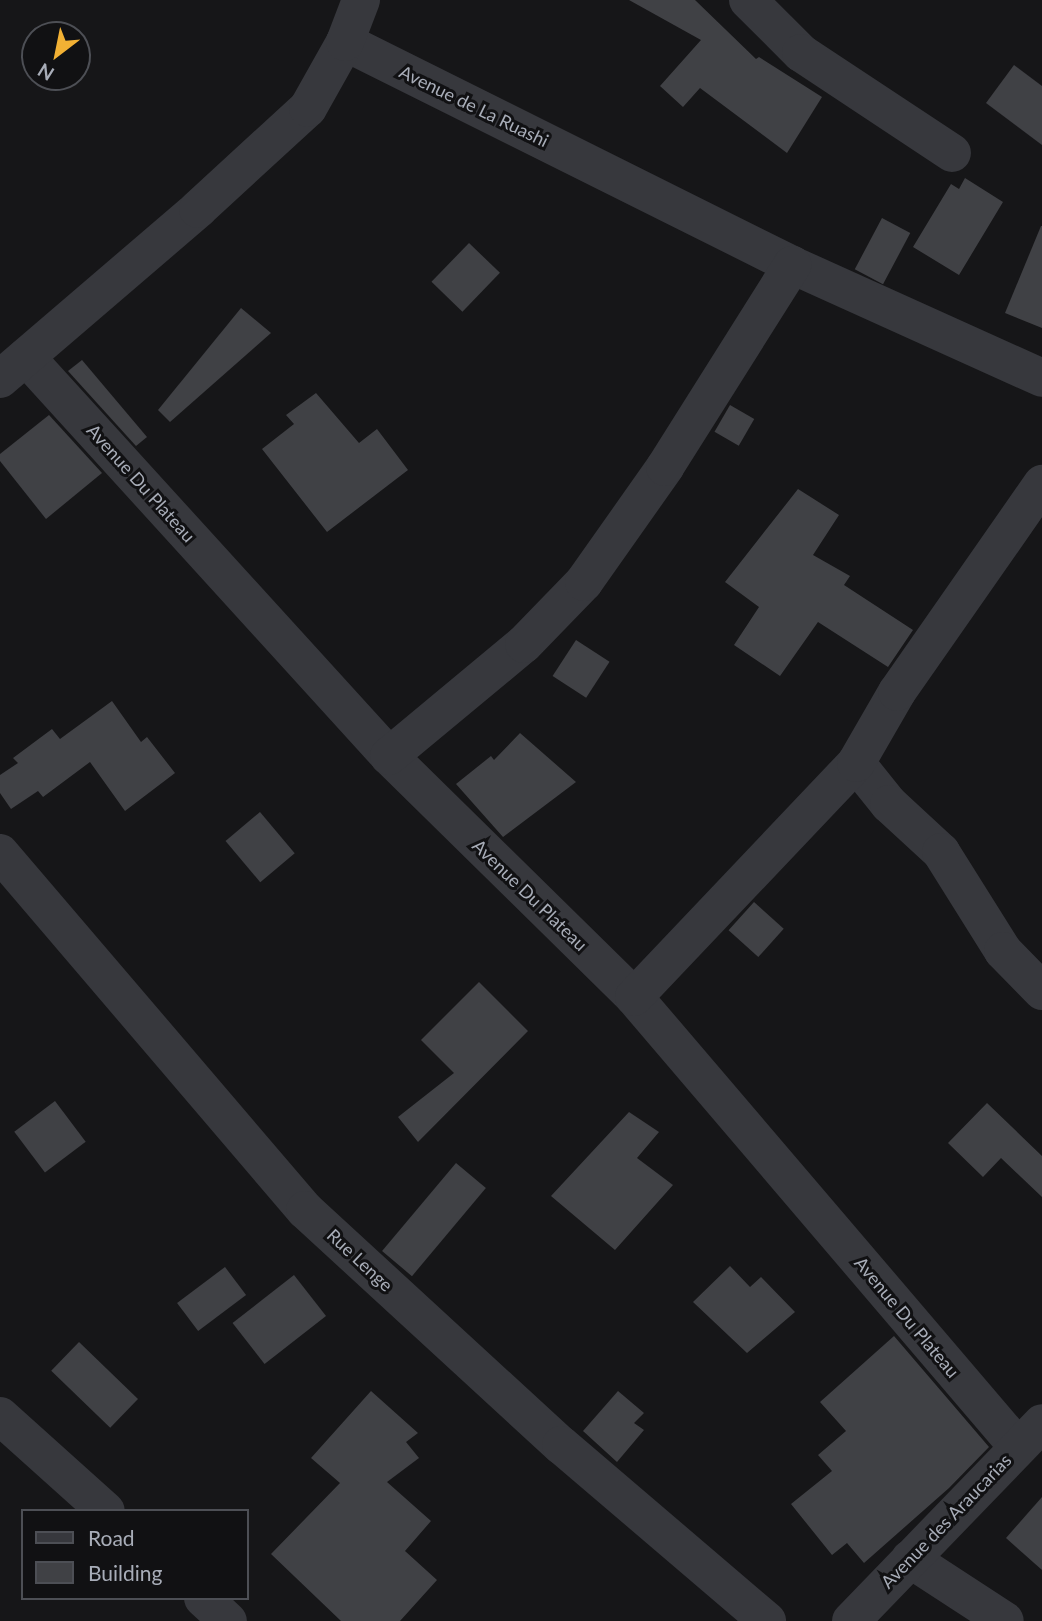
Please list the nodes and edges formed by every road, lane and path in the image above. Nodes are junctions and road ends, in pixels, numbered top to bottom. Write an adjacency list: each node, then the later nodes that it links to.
1 (361, 0): 3 (street)
2 (748, 0): 4 (street)
3 (345, 42): 5 (street, Avenue de La Ruashi); 6 (street)
4 (951, 153)
5 (792, 265): 7 (street, Avenue de La Ruashi); 9 (street)
6 (13, 368): 9 (street, Avenue Du Plateau)
7 (1042, 378)
8 (1042, 485): 10 (street)
9 (389, 756): 13 (street, Avenue Du Plateau)
10 (856, 763): 12 (street); 13 (street)
11 (0, 853): 20 (street, Rue Lenge)
12 (1042, 990)
13 (634, 996): 15 (street, Avenue Du Plateau)
14 (0, 1416): 16 (street)
15 (1030, 1435): 17 (street, Avenue des Araucarias)
16 (104, 1509)
17 (910, 1559): 21 (street, Avenue des Araucarias); 22 (street)
18 (205, 1600): 19 (street)
19 (228, 1621)
20 (767, 1621)
21 (851, 1621)
22 (1006, 1621)

